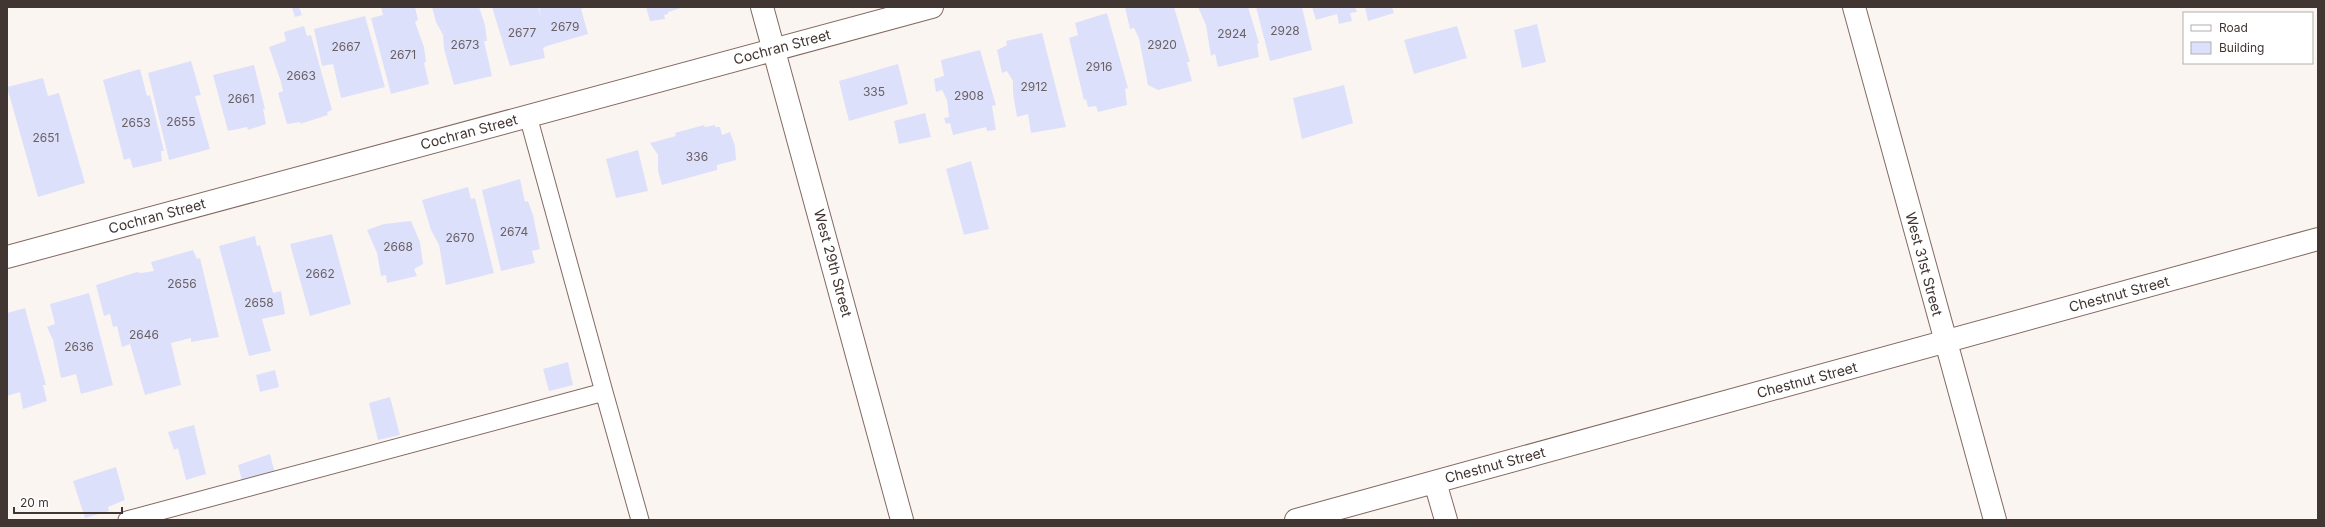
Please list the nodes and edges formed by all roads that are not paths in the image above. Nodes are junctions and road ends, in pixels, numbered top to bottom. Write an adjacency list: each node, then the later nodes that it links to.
1 (762, 7): 4 (street, West 29th Street)
2 (932, 7): 4 (street, Cochran Street)
3 (1854, 7): 8 (street, West 31st Street)
4 (774, 50): 5 (street, Cochran Street); 13 (street, West 29th Street)
5 (528, 116): 7 (street, Cochran Street); 9 (lane)
6 (2318, 239): 8 (street, Chestnut Street)
7 (7, 257)
8 (1945, 342): 10 (street, Chestnut Street); 16 (street, West 31st Street)
9 (604, 392): 11 (lane); 12 (lane)
10 (1435, 482): 14 (street, Chestnut Street); 15 (street)
11 (127, 520)
12 (640, 520)
13 (902, 520)
14 (1296, 520)
15 (1446, 520)
16 (1995, 520)

